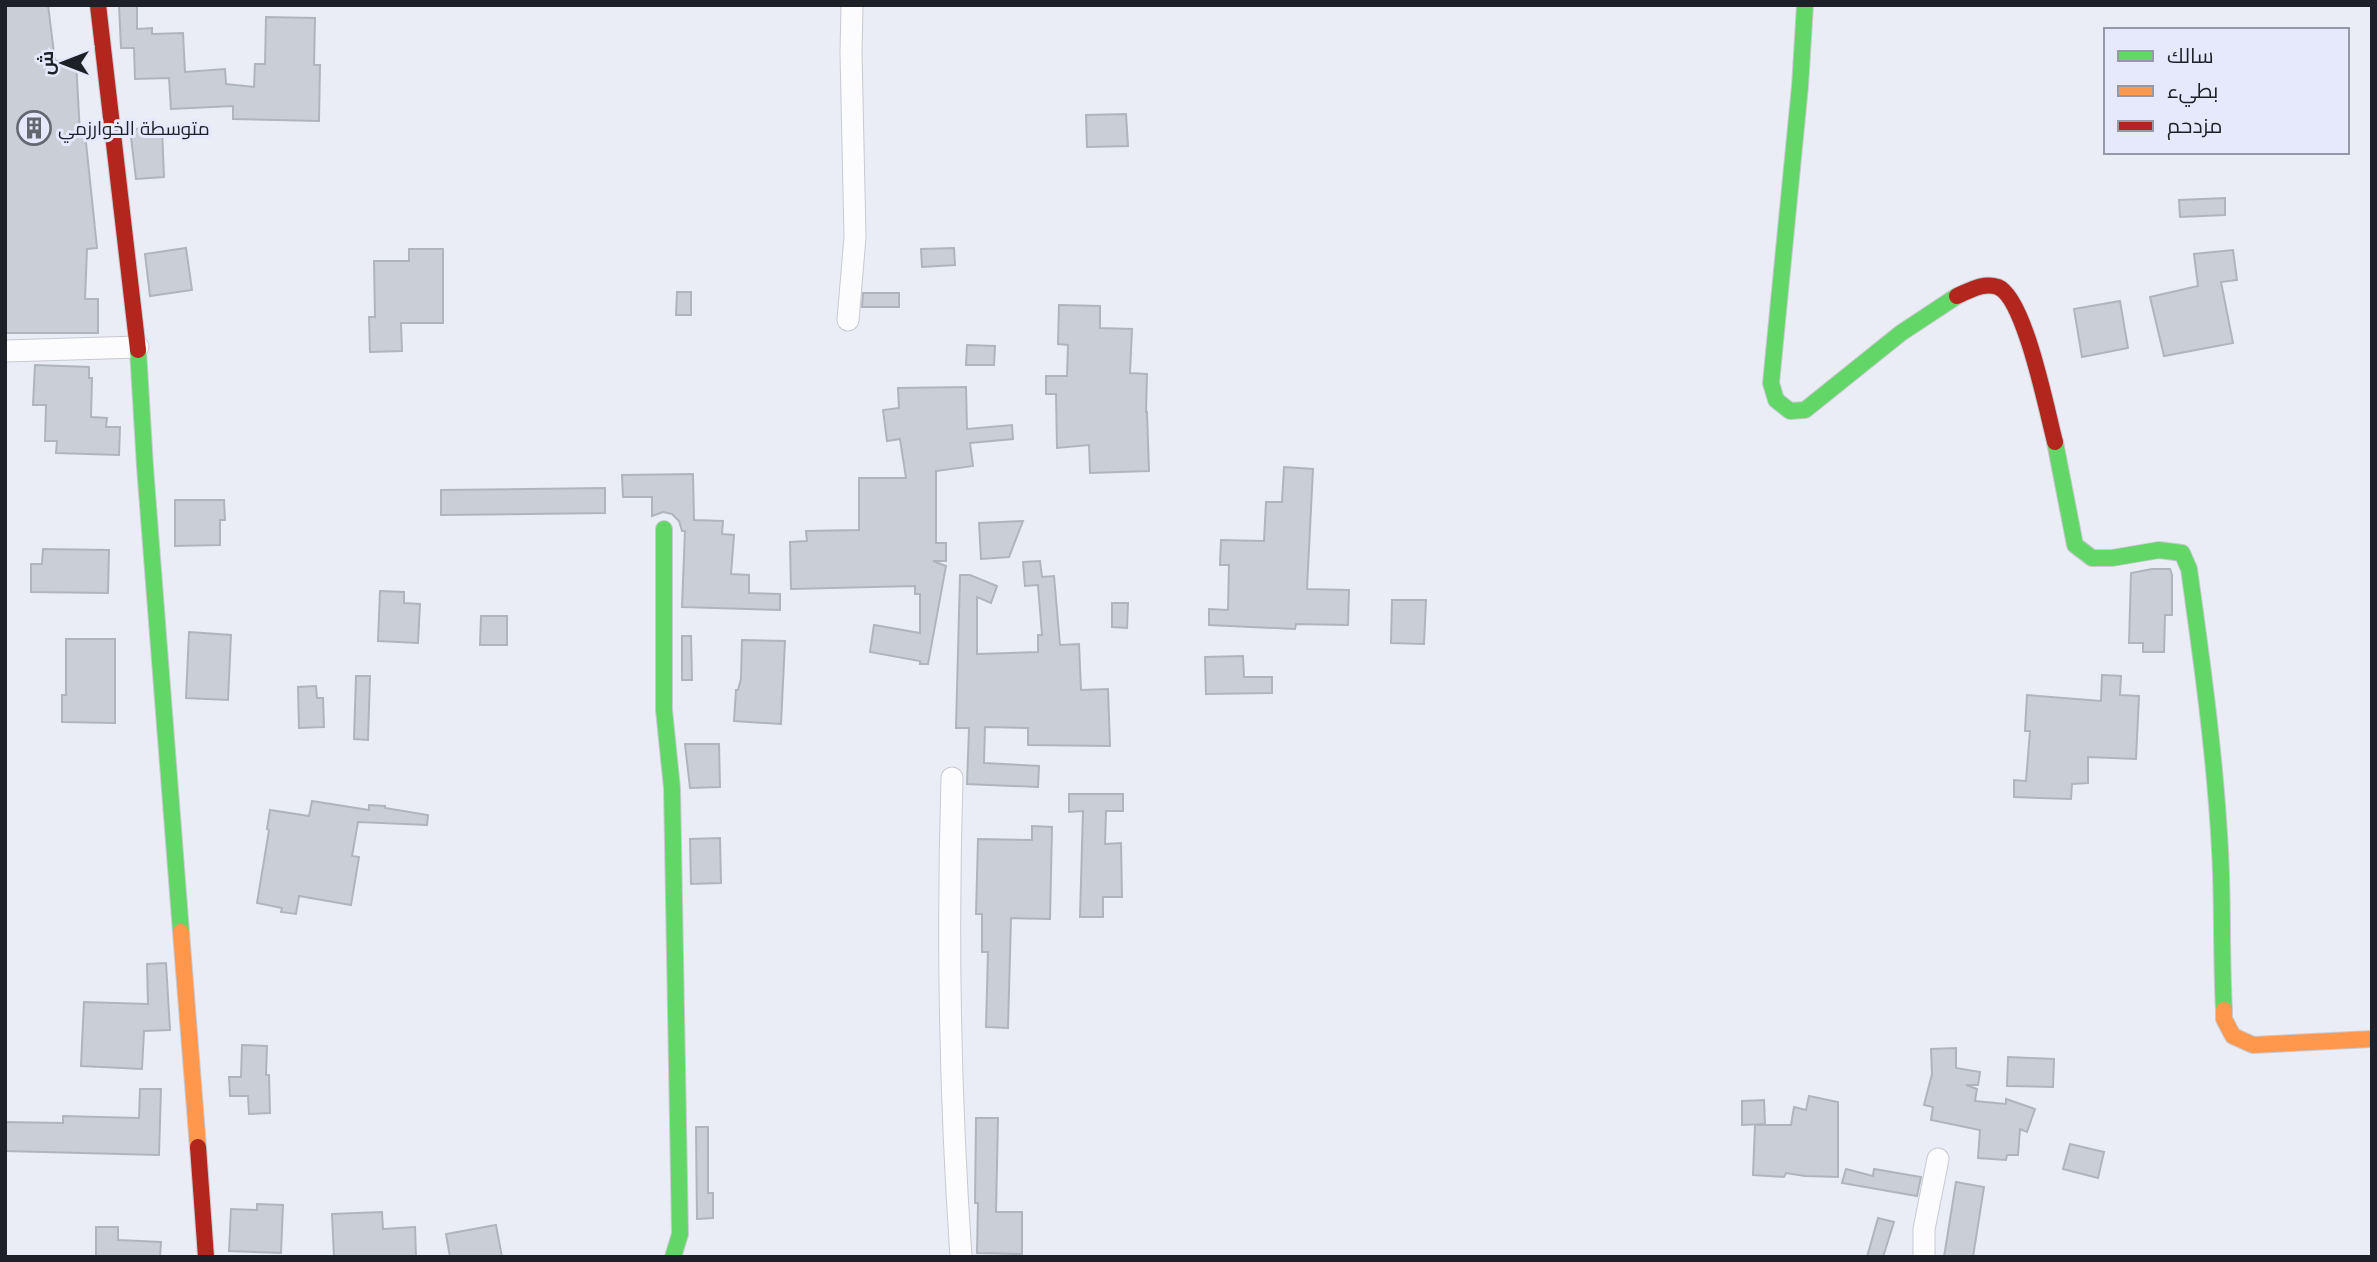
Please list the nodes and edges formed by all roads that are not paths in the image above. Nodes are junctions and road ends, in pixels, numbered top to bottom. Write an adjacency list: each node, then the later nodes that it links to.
1 (98, 5): 5 (street)
2 (852, 5): 4 (street)
3 (1805, 5): 9 (street)
4 (848, 320)
5 (138, 347): 6 (street); 11 (street)
6 (5, 351)
7 (664, 529): 12 (street)
8 (952, 778): 13 (street)
9 (2372, 1039)
10 (1938, 1159): 14 (street)
11 (206, 1257)
12 (673, 1257)
13 (961, 1257)
14 (1924, 1257)

